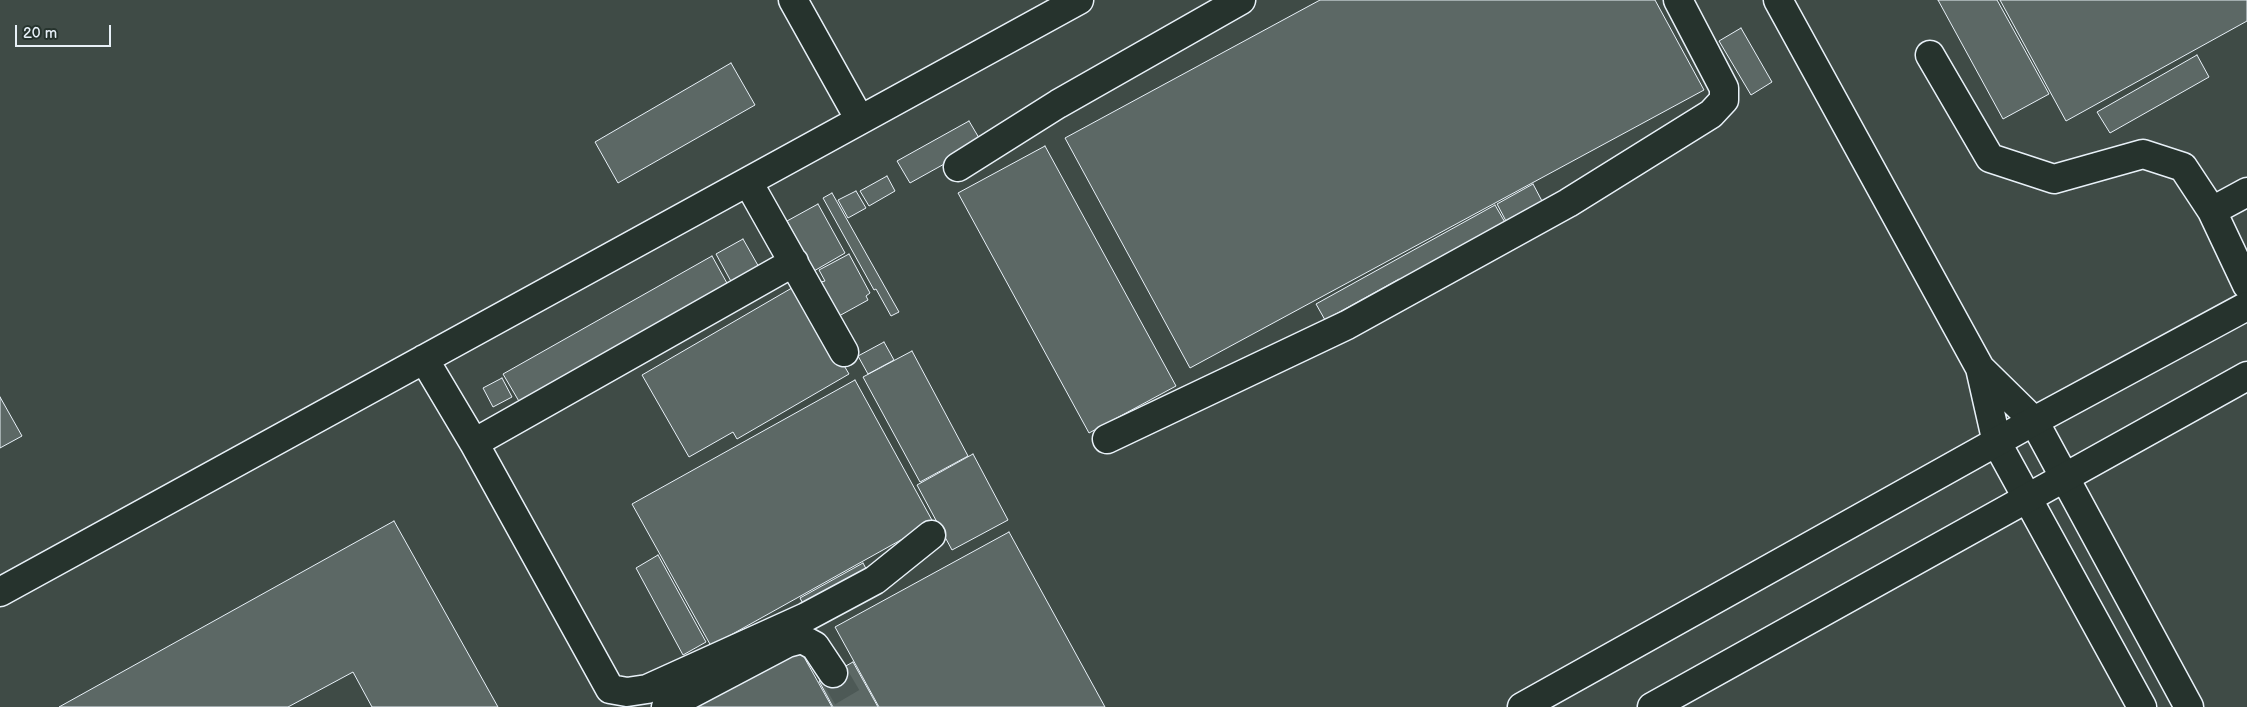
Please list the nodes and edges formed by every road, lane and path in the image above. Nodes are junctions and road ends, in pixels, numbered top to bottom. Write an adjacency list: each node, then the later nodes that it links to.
1 (793, 0): 7 (main road)
2 (1079, 0): 7 (main road)
3 (1241, 0): 8 (main road)
4 (1678, 0): 20 (main road)
5 (1778, 0): 17 (main road)
6 (1930, 55): 11 (main road)
7 (860, 120): 9 (main road)
8 (958, 167)
9 (748, 182): 12 (main road); 16 (main road)
10 (2247, 192): 11 (main road)
11 (2212, 211): 13 (main road)
12 (794, 262): 15 (main road); 21 (main road)
13 (2247, 284)
14 (2247, 306): 19 (main road)
15 (844, 352)
16 (424, 359): 21 (main road); 26 (main road)
17 (1980, 368): 19 (main road); 22 (main road)
18 (2247, 376): 23 (main road)
19 (2034, 421): 22 (main road); 23 (main road)
20 (1108, 439)
21 (474, 443): 25 (main road)
22 (1997, 443): 24 (main road); 29 (main road)
23 (2066, 476): 24 (main road); 32 (main road)
24 (2027, 498): 30 (main road); 31 (main road)
25 (931, 535)
26 (0, 592)
27 (834, 673): 28 (main road)
28 (666, 707)
29 (1522, 707)
30 (1652, 707)
31 (2142, 707)
32 (2189, 707)

